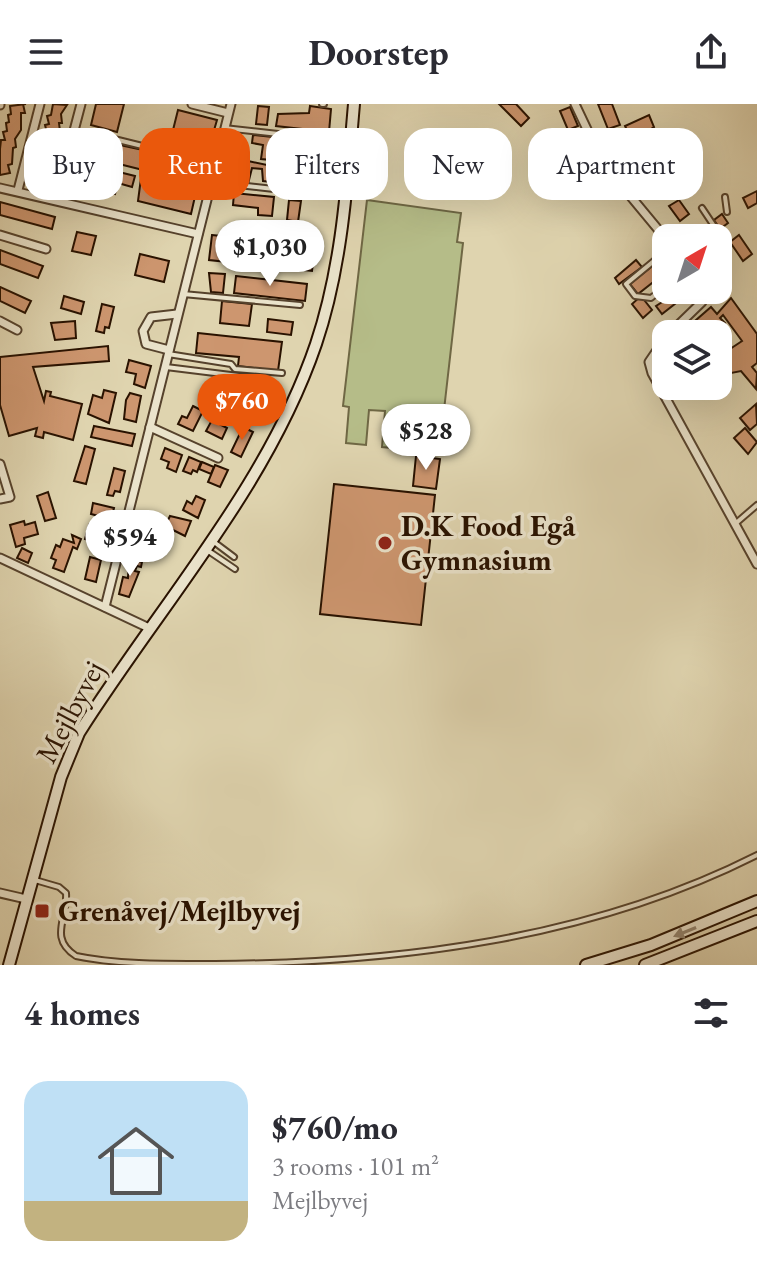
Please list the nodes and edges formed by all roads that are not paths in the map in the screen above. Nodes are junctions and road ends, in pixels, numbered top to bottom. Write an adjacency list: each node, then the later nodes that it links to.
1 (40, 104): 11 (street)
2 (81, 104): 8 (street)
3 (192, 104): 7 (street)
4 (231, 104): 7 (street)
5 (354, 104): 43 (street, Mejlbyvej)
6 (575, 104): 18 (street)
7 (228, 113): 9 (street)
8 (75, 128)
9 (224, 128)
10 (0, 188): 11 (street)
11 (18, 190): 12 (street)
12 (24, 191)
13 (725, 197): 17 (lane)
14 (60, 200): 20 (street)
15 (206, 200): 20 (street)
16 (702, 208): 19 (lane)
17 (727, 212)
18 (654, 224)
19 (713, 224)
20 (198, 234): 24 (street)
21 (0, 235): 22 (street)
22 (46, 249)
23 (652, 263): 25 (lane)
24 (182, 294): 27 (lane); 28 (street)
25 (652, 297)
26 (700, 304): 29 (street)
27 (300, 305)
28 (177, 314): 32 (street); 32 (street)
29 (683, 320)
30 (0, 321): 31 (street)
31 (17, 330)
32 (169, 352): 33 (street); 34 (lane)
33 (165, 367): 35 (lane); 37 (street)
34 (282, 373)
35 (251, 384)
36 (667, 400): 42 (street)
37 (150, 427): 38 (street); 48 (street)
38 (218, 458)
39 (0, 464): 40 (street)
40 (0, 499)
41 (757, 505): 42 (lane)
42 (735, 524): 46 (street)
43 (208, 544): 44 (lane); 47 (lane); 49 (street, Mejlbyvej)
44 (234, 557)
45 (0, 558): 48 (street)
46 (757, 564)
47 (235, 569)
48 (105, 607): 49 (street)
49 (149, 628): 51 (street, Mejlbyvej)
50 (757, 855): 51 (lane)
51 (31, 878): 53 (street, Mejlbyvej)
52 (0, 893): 53 (street)
53 (26, 899): 56 (street, Mejlbyvej)
54 (757, 901): 57 (street, one-way to 57)
55 (757, 921): 58 (street)
56 (9, 965)
57 (586, 965)
58 (645, 965)

